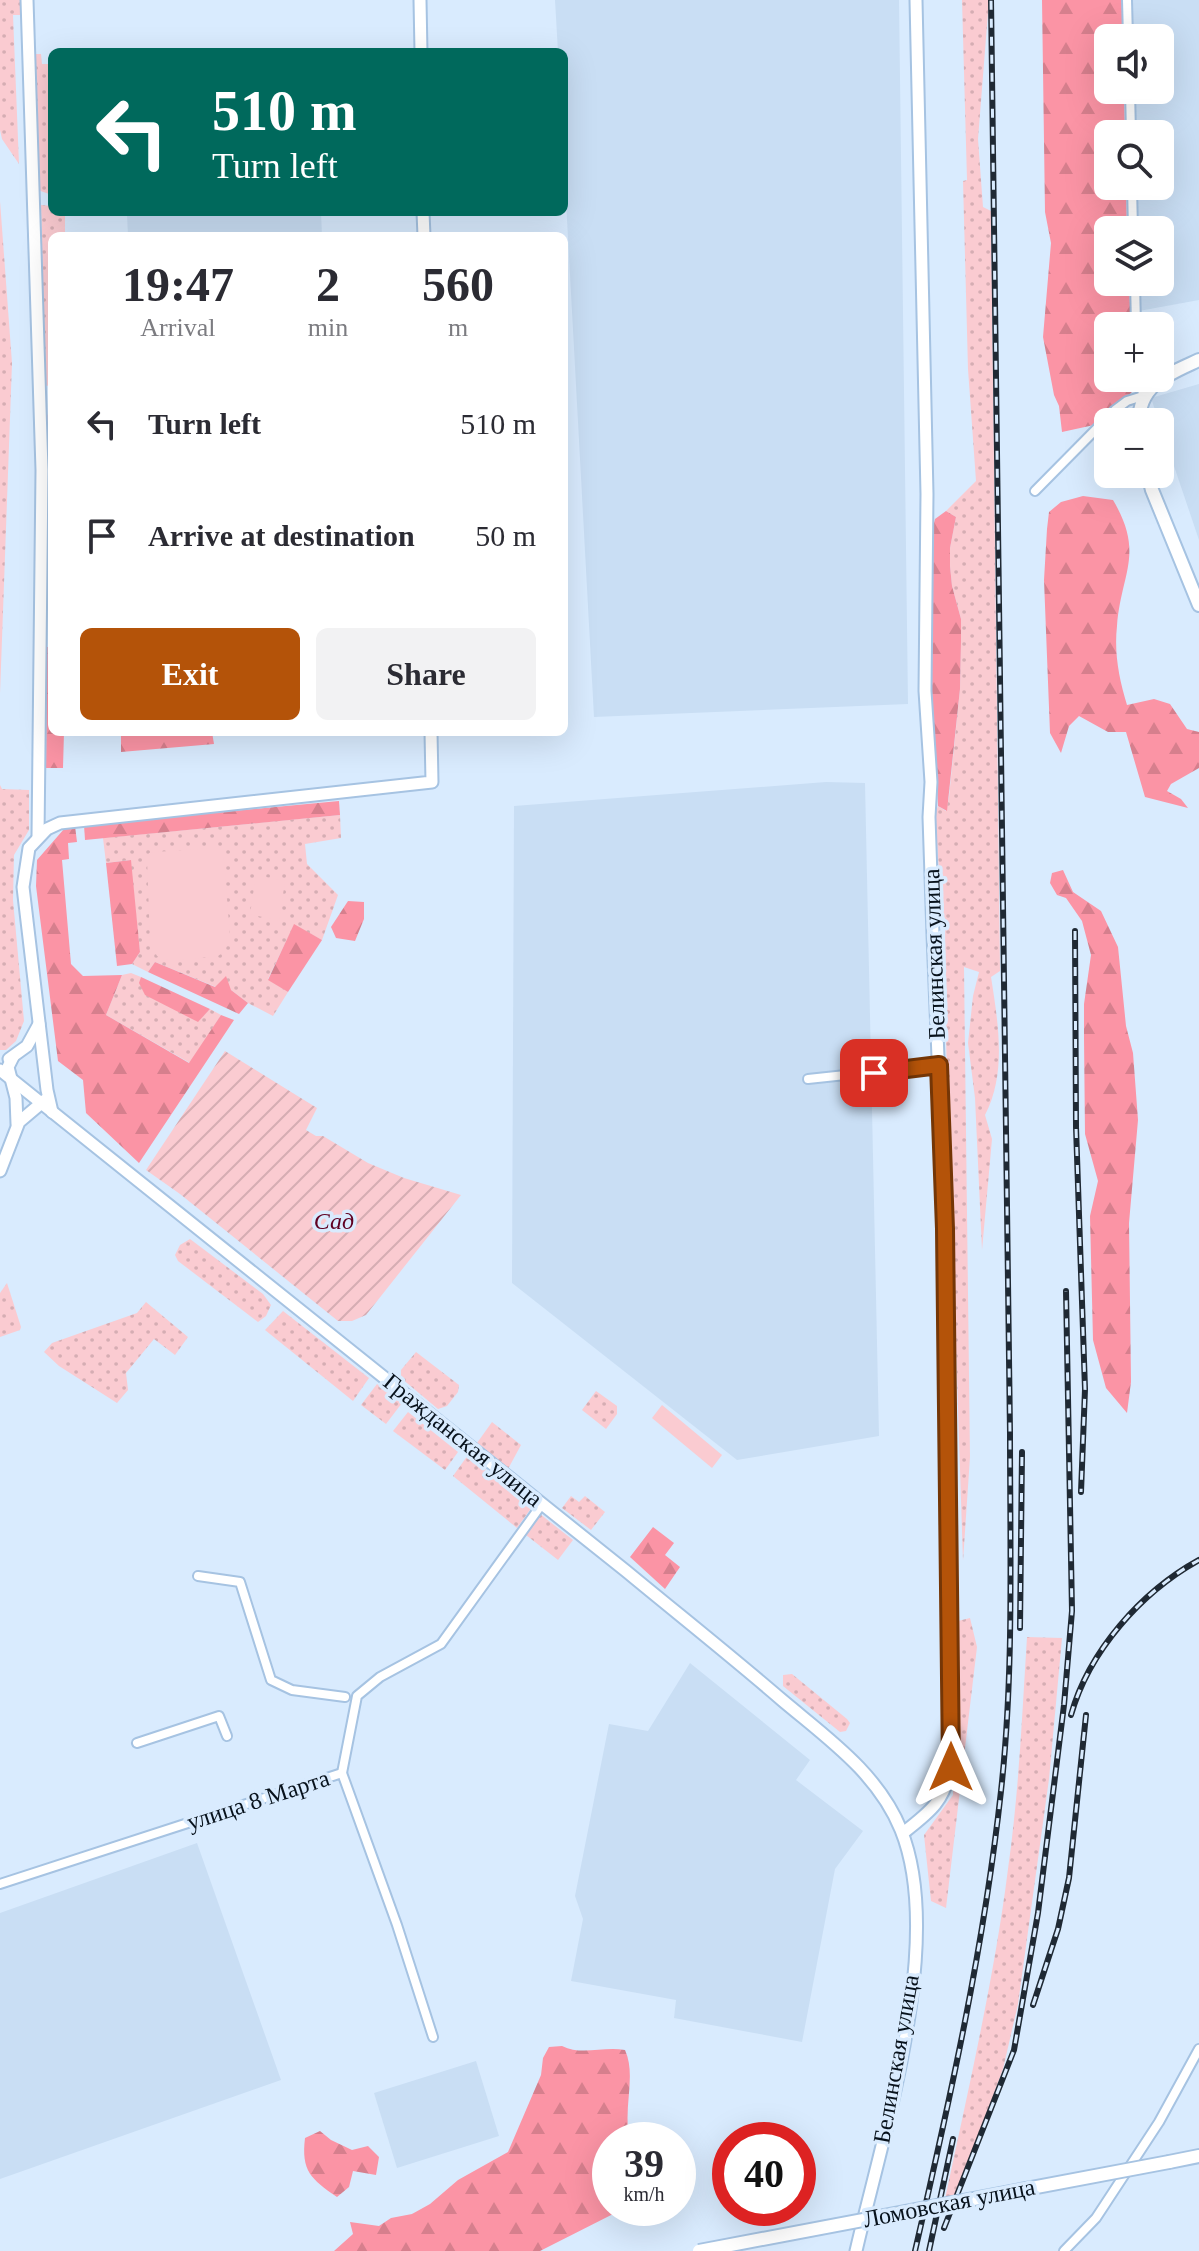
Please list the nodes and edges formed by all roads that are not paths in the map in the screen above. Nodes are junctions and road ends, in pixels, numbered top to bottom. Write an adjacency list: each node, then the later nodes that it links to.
1 (27, 0): 15 (street)
2 (420, 0): 6 (street)
3 (916, 0): 19 (street, Белинская улица)
4 (1127, 0): 5 (street)
5 (1128, 24)
6 (421, 48)
7 (1199, 360): 9 (main road)
8 (1143, 392): 9 (street)
9 (1143, 396): 10 (main road); 12 (street)
10 (1141, 408)
11 (1152, 488): 13 (main road)
12 (1035, 491)
13 (1199, 605)
14 (431, 736): 15 (street)
15 (38, 837): 16 (street)
16 (39, 1023): 17 (street); 22 (street)
17 (13, 1057): 18 (street); 20 (street)
18 (0, 1063)
19 (939, 1065): 21 (street); 34 (street, Белинская улица)
20 (5, 1073): 23 (street)
21 (808, 1079)
22 (47, 1090): 24 (street); 25 (street)
23 (22, 1095): 24 (street, Гражданская улица); 26 (street)
24 (42, 1103): 25 (street, Гражданская улица); 26 (street)
25 (52, 1112): 28 (street, Гражданская улица)
26 (16, 1128): 27 (street)
27 (0, 1171)
28 (542, 1504): 33 (street); 34 (street, Гражданская улица)
29 (198, 1576): 30 (street)
30 (345, 1697)
31 (227, 1736): 32 (street)
32 (137, 1743)
33 (342, 1773): 35 (street, улица 8 Марта); 36 (street, улица 8 Марта)
34 (903, 1833): 40 (street, Белинская улица)
35 (0, 1884)
36 (433, 2037)
37 (1199, 2049): 41 (street)
38 (1199, 2156): 39 (main road, Ломовская улица, bridge)
39 (699, 2251)
40 (856, 2251)
41 (1064, 2251)

